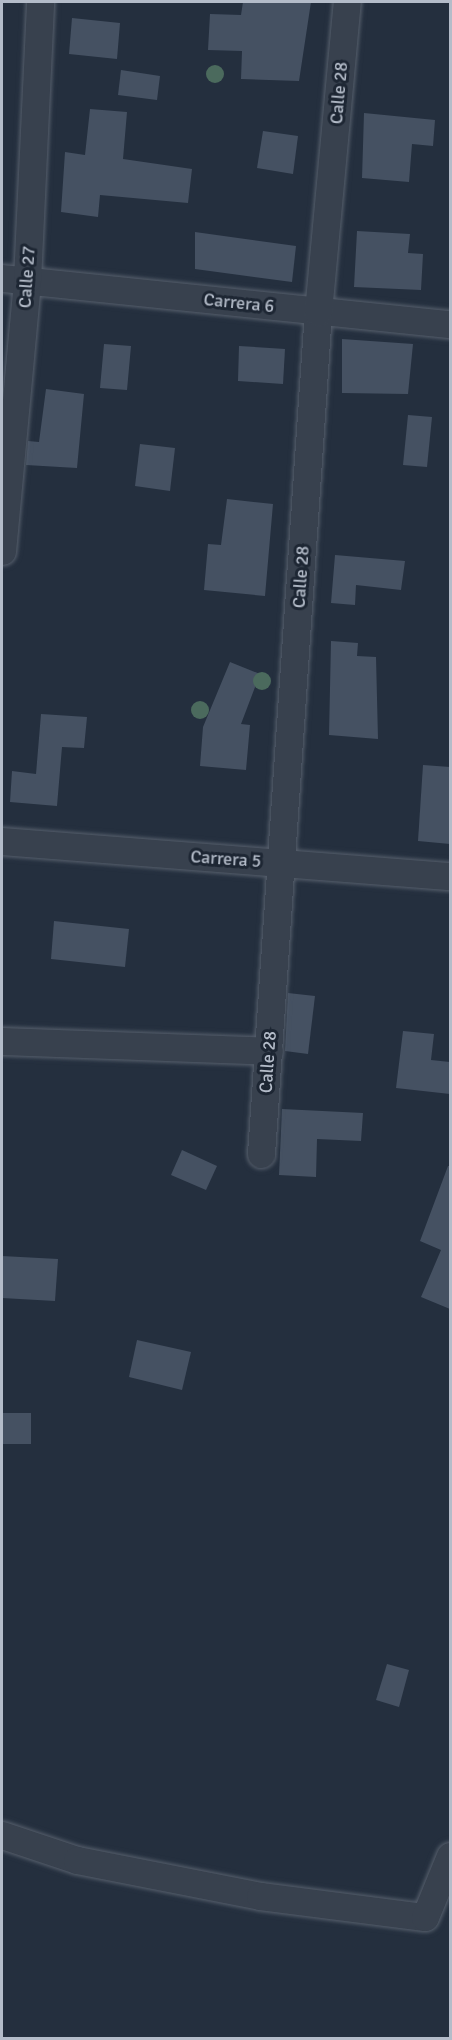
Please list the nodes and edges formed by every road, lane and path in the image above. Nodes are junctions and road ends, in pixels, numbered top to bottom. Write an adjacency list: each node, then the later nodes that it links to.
1 (40, 2): 3 (street, Calle 27)
2 (347, 2): 4 (street, Calle 28)
3 (14, 279): 4 (street, Carrera 6); 6 (street, Calle 27)
4 (318, 312): 5 (street, Carrera 6); 8 (street, Calle 28)
5 (450, 324)
6 (2, 551)
7 (2, 842): 8 (street, Carrera 5)
8 (282, 863): 9 (street, Carrera 5); 11 (street, Calle 28)
9 (450, 876)
10 (2, 1041): 11 (street)
11 (269, 1051): 12 (street, Calle 28)
12 (261, 1154)
13 (2, 1835): 14 (street)
14 (450, 1856)

